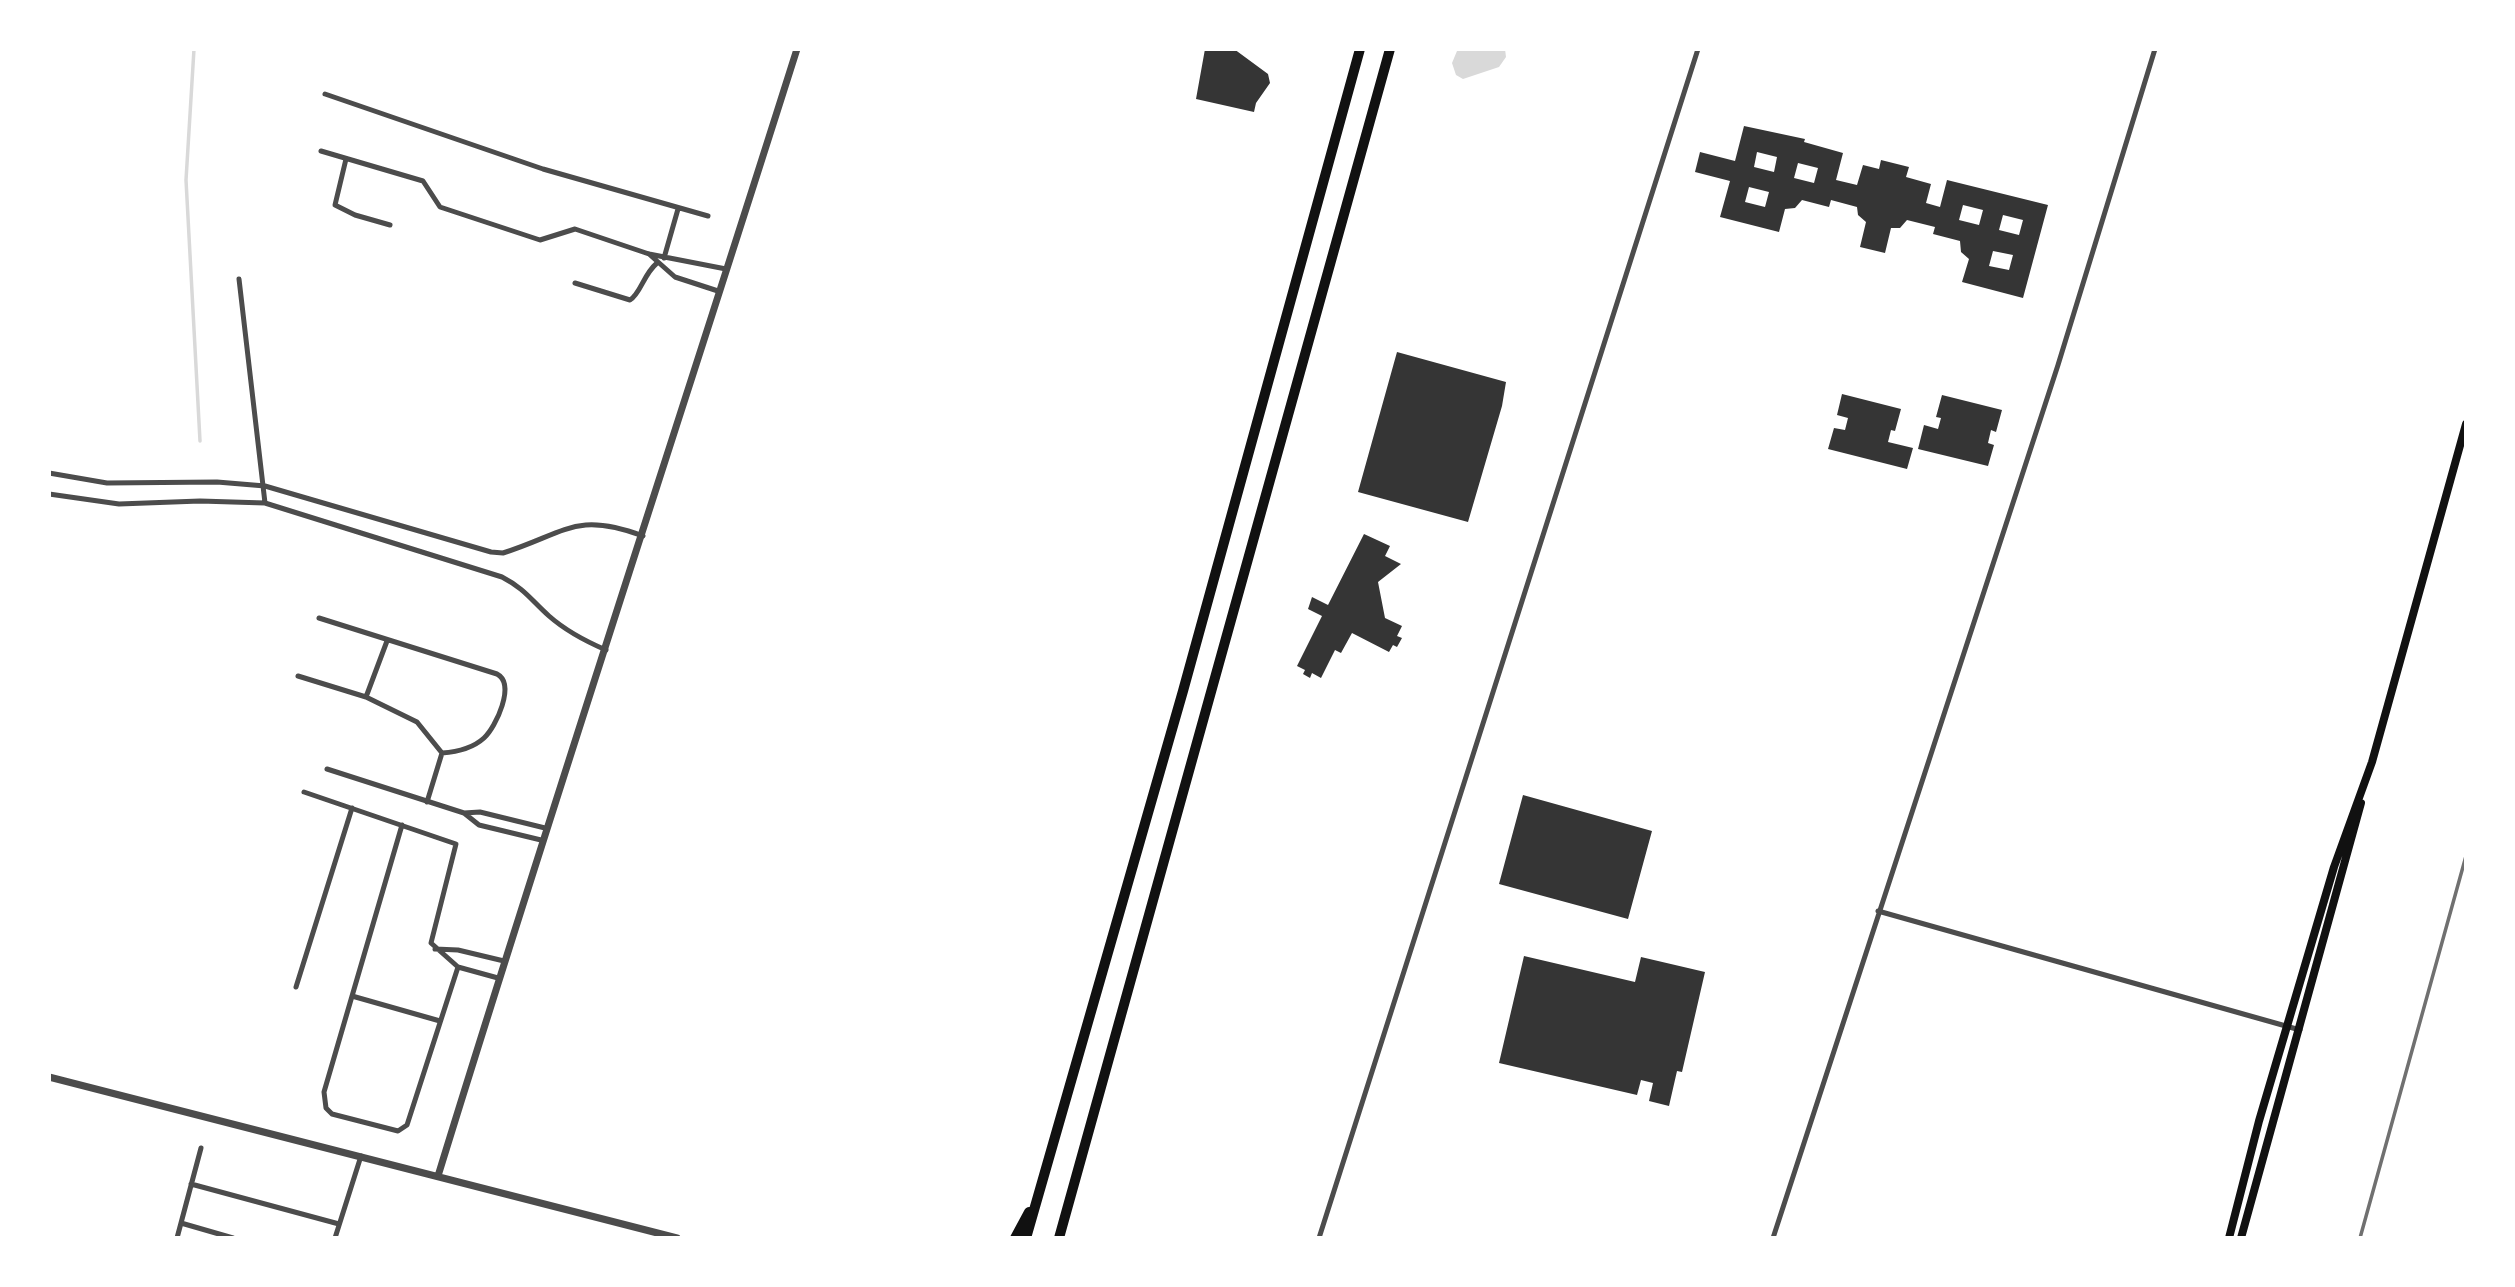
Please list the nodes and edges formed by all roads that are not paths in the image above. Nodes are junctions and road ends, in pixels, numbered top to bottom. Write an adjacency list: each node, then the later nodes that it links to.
1 (797, 49): 15 (street)
2 (1360, 49): 55 (highway)
3 (1390, 49): 64 (highway)
4 (1698, 49): 65 (street)
5 (2155, 49): 40 (street)
6 (325, 93): 9 (street)
7 (321, 151): 8 (street)
8 (346, 159): 11 (street); 12 (street)
9 (678, 209): 10 (street); 13 (street)
10 (708, 216)
11 (390, 225)
12 (649, 254): 13 (street); 14 (street)
13 (664, 258): 15 (street)
14 (657, 263): 17 (street); 18 (street)
15 (726, 269): 18 (street)
16 (239, 279): 21 (street)
17 (575, 283)
18 (718, 291): 24 (street)
19 (2466, 424): 32 (main road)
20 (49, 473): 21 (street)
21 (265, 486): 23 (street); 24 (street)
22 (49, 494): 23 (street)
23 (265, 503): 27 (street)
24 (643, 537): 27 (street)
25 (319, 618): 26 (street)
26 (387, 641): 29 (street); 30 (street)
27 (606, 650): 38 (street)
28 (298, 676): 29 (street)
29 (366, 697): 30 (street)
30 (442, 753): 34 (street)
31 (327, 769): 34 (street)
32 (2364, 786): 48 (main road); 49 (main road)
33 (304, 792): 35 (street)
34 (426, 802): 36 (street)
35 (352, 808): 37 (street); 45 (street)
36 (464, 813): 38 (street); 39 (street)
37 (402, 825): 41 (street); 46 (street)
38 (545, 828): 39 (street)
39 (541, 840): 42 (street)
40 (1878, 911): 48 (street); 66 (street)
41 (435, 949): 42 (street); 43 (street)
42 (504, 961): 44 (street)
43 (458, 967): 44 (street); 47 (street)
44 (498, 978): 53 (street)
45 (296, 987)
46 (352, 996): 47 (street); 47 (street)
47 (440, 1021)
48 (2286, 1026): 49 (street); 67 (main road)
49 (2300, 1030): 68 (main road)
50 (49, 1077): 52 (street)
51 (201, 1148): 54 (street)
52 (361, 1156): 53 (street); 57 (street)
53 (438, 1176): 61 (street)
54 (191, 1184): 56 (street); 57 (street)
55 (1035, 1203): 62 (highway); 63 (highway)
56 (181, 1223): 58 (street); 59 (street)
57 (339, 1224): 60 (street)
58 (177, 1238)
59 (233, 1238)
60 (335, 1238)
61 (677, 1238)
62 (1015, 1238)
63 (1026, 1238)
64 (1059, 1238)
65 (1319, 1238)
66 (1773, 1238)
67 (2229, 1238)
68 (2241, 1238)

